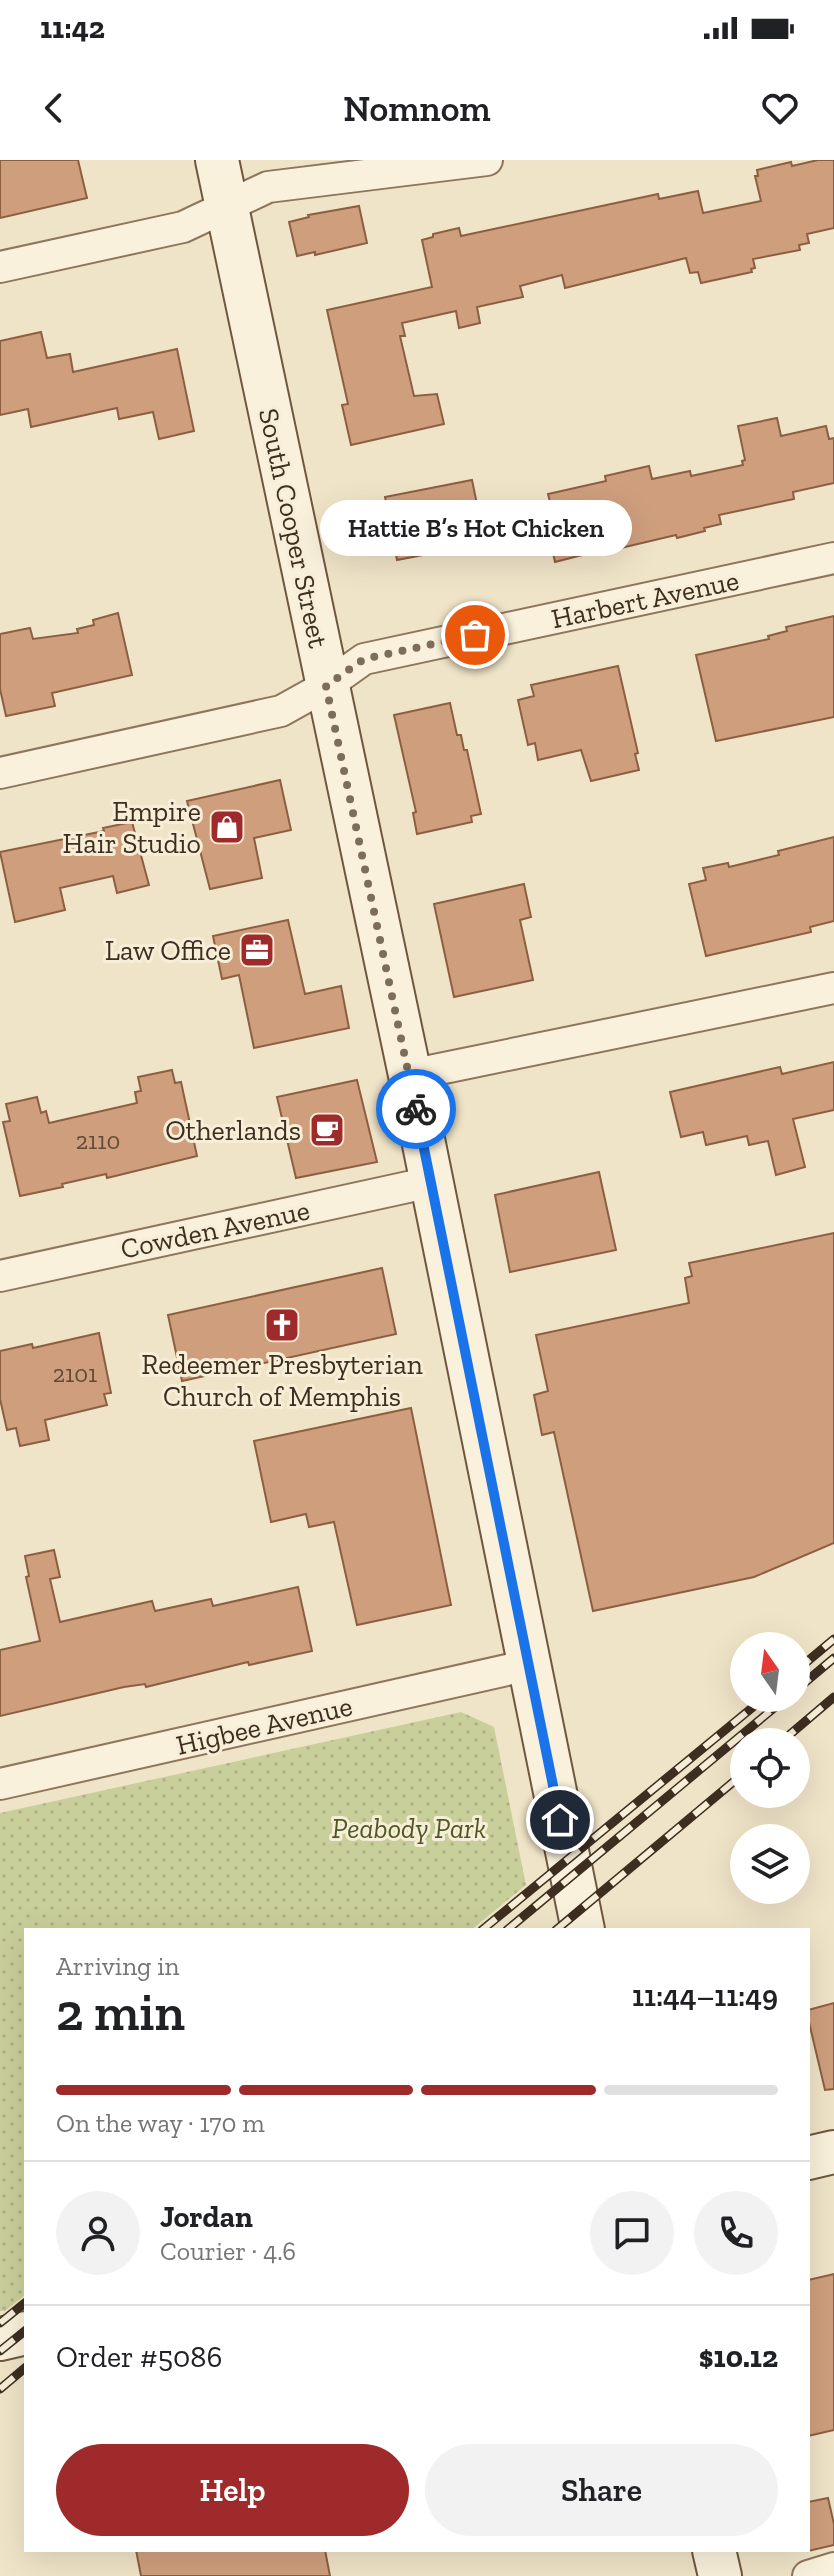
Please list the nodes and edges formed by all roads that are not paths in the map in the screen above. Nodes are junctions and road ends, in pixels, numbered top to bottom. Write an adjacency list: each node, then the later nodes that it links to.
1 (217, 160): 3 (main road, South Cooper Street)
2 (487, 160): 3 (street)
3 (227, 206): 4 (street); 6 (main road, South Cooper Street)
4 (0, 267)
5 (834, 558): 6 (street, Harbert Avenue)
6 (326, 686): 7 (street, Harbert Avenue); 9 (main road, South Cooper Street)
7 (0, 773)
8 (834, 988): 9 (street)
9 (410, 1075): 10 (main road, South Cooper Street)
10 (431, 1182): 11 (street, Cowden Avenue); 12 (main road, South Cooper Street)
11 (0, 1276)
12 (529, 1665): 13 (street, Higbee Avenue); 14 (main road, South Cooper Street)
13 (0, 1784)
14 (583, 1928)
15 (834, 2152): 16 (main road)
16 (810, 2158)
17 (24, 2333): 18 (main road)
18 (0, 2339)
19 (714, 2552): 21 (main road)
20 (834, 2568): 22 (street)
21 (720, 2576)
22 (808, 2576)

